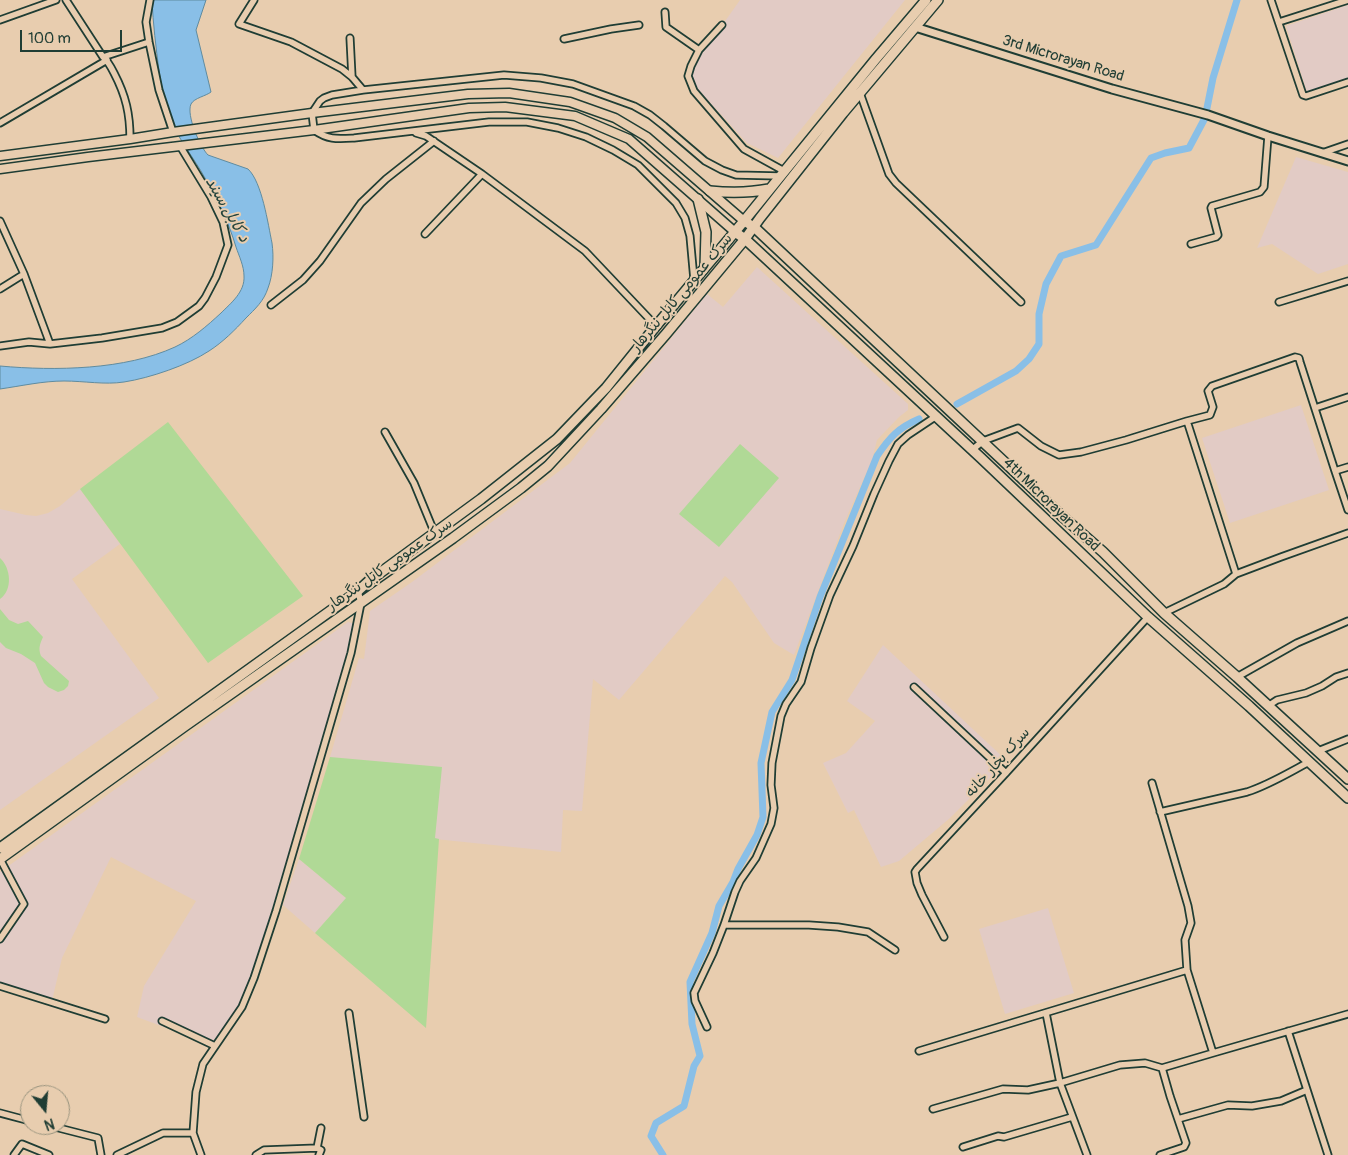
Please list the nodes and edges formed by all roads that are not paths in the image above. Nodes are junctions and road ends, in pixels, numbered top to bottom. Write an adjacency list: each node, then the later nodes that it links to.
1 (56, 0): 10 (street)
2 (66, 0): 19 (street)
3 (150, 0): 17 (street)
4 (254, 0): 20 (street)
5 (926, 0): 39 (main road, سرک عمومی کابل ننگرهار)
6 (938, 0): 14 (main road, سرک عمومی کابل ننگرهار)
7 (1271, 0): 11 (street)
8 (1348, 0): 11 (street)
9 (665, 12): 18 (street)
10 (0, 20)
11 (1279, 22): 21 (street)
12 (639, 25): 16 (street)
13 (722, 25): 18 (street)
14 (915, 27): 23 (main road, سرک عمومی کابل ننگرهار); 29 (street, 3rd Microrayan Road)
15 (350, 38): 20 (street)
16 (564, 39)
17 (149, 42): 19 (street); 27 (street)
18 (699, 50): 39 (street)
19 (105, 58): 25 (street); 30 (street)
20 (352, 77): 22 (street)
21 (1348, 82)
22 (363, 90): 24 (street); 39 (street)
23 (860, 93): 45 (main road, سرک عمومی کابل ننگرهار); 55 (street)
24 (312, 113): 26 (street); 27 (main road); 41 (main road)
25 (0, 122)
26 (314, 130): 28 (street); 33 (main road); 42 (main road)
27 (174, 132): 30 (main road)
28 (411, 132): 31 (street); 52 (street)
29 (1268, 136): 34 (street, 3rd Microrayan Road); 49 (street)
30 (130, 139): 35 (main road)
31 (434, 141): 38 (street); 57 (street)
32 (1348, 144): 34 (street)
33 (181, 146): 37 (main road); 59 (street)
34 (1322, 153): 36 (street, 3rd Microrayan Road)
35 (0, 156)
36 (1348, 161)
37 (0, 170)
38 (482, 174): 47 (street); 58 (street)
39 (782, 174): 40 (main road, سرک عمومی کابل ننگرهار)
40 (769, 189): 41 (main road); 43 (main road, سرک عمومی کابل ننگرهار)
41 (710, 191): 43 (main road)
42 (698, 199): 46 (main road); 50 (main road)
43 (744, 221): 45 (main road, 4th Microrayan Road); 46 (main road, سرک عمومی کابل ننگرهار)
44 (0, 222): 51 (street)
45 (754, 227): 48 (main road, سرک عمومی کابل ننگرهار); 66 (main road, 4th Microrayan Road)
46 (735, 232): 48 (main road, 4th Microrayan Road); 50 (main road, سرک عمومی کابل ننگرهار)
47 (425, 234)
48 (746, 239): 63 (main road, 4th Microrayan Road); 75 (main road, سرک عمومی کابل ننگرهار)
49 (1190, 244)
50 (705, 267): 52 (main road, سرک عمومی کابل ننگرهار)
51 (24, 274): 54 (street); 59 (street)
52 (694, 280): 58 (main road, سرک عمومی کابل ننگرهار)
53 (1348, 281): 56 (street)
54 (0, 289)
55 (1021, 302)
56 (1279, 302)
57 (272, 304)
58 (656, 326): 72 (main road, سرک عمومی کابل ننگرهار)
59 (50, 344): 60 (street)
60 (0, 346)
61 (1348, 398): 62 (street)
62 (1315, 408): 64 (street); 69 (street)
63 (936, 417): 67 (main road, 4th Microrayan Road); 93 (street)
64 (1187, 421): 66 (street); 73 (street)
65 (385, 432): 72 (street)
66 (983, 441): 67 (street); 76 (main road, 4th Microrayan Road)
67 (972, 450): 77 (main road, 4th Microrayan Road)
68 (1348, 467): 69 (street)
69 (1335, 472): 70 (street)
70 (1348, 510)
71 (1348, 533): 73 (street)
72 (435, 534): 74 (main road, سرک عمومی کابل ننگرهار)
73 (1236, 574): 76 (street)
74 (358, 591): 75 (street); 91 (main road, سرک عمومی کابل ننگرهار)
75 (361, 603): 92 (main road, سرک عمومی کابل ننگرهار); 106 (street)
76 (1164, 613): 80 (main road, 4th Microrayan Road)
77 (1148, 617): 85 (main road, 4th Microrayan Road); 86 (street, سرک بخار خانه)
78 (1348, 621): 80 (street)
79 (1348, 673): 82 (street)
80 (1237, 677): 82 (main road, 4th Microrayan Road)
81 (914, 687): 86 (street)
82 (1268, 706): 84 (main road, 4th Microrayan Road)
83 (1348, 739): 84 (street)
84 (1315, 748): 85 (main road); 87 (main road, 4th Microrayan Road)
85 (1305, 759): 89 (main road, 4th Microrayan Road); 90 (street)
86 (1006, 774): 94 (street, سرک بخار خانه)
87 (1348, 779)
88 (1152, 783): 90 (street)
89 (1348, 798)
90 (1160, 812): 97 (street)
91 (0, 848)
92 (0, 859): 95 (street)
93 (724, 925): 96 (street); 104 (street)
94 (944, 937)
95 (0, 939)
96 (895, 950)
97 (1187, 970): 100 (street); 108 (street)
98 (0, 986): 102 (street)
99 (349, 1013): 114 (street)
100 (1046, 1014): 107 (street); 110 (street)
101 (1348, 1014): 105 (street)
102 (105, 1019)
103 (162, 1021): 106 (street)
104 (707, 1027)
105 (1288, 1030): 108 (street); 111 (street)
106 (215, 1046): 120 (street)
107 (919, 1051)
108 (1213, 1052): 109 (street)
109 (1162, 1068): 110 (street); 117 (street)
110 (1060, 1083): 112 (street); 115 (street)
111 (1307, 1090): 117 (street); 132 (street)
112 (933, 1109)
113 (0, 1113): 116 (street)
114 (364, 1117)
115 (1072, 1117): 121 (street); 130 (street)
116 (20, 1118)
117 (1178, 1119): 131 (street)
118 (321, 1128): 122 (street)
119 (70, 1131): 125 (street)
120 (193, 1133): 126 (street); 127 (street)
121 (963, 1147)
122 (318, 1148): 128 (street); 129 (street)
123 (14, 1155): 124 (street)
124 (49, 1155)
125 (101, 1155)
126 (117, 1155)
127 (201, 1155)
128 (256, 1155)
129 (319, 1155)
130 (1087, 1155)
131 (1160, 1155)
132 (1328, 1155)

